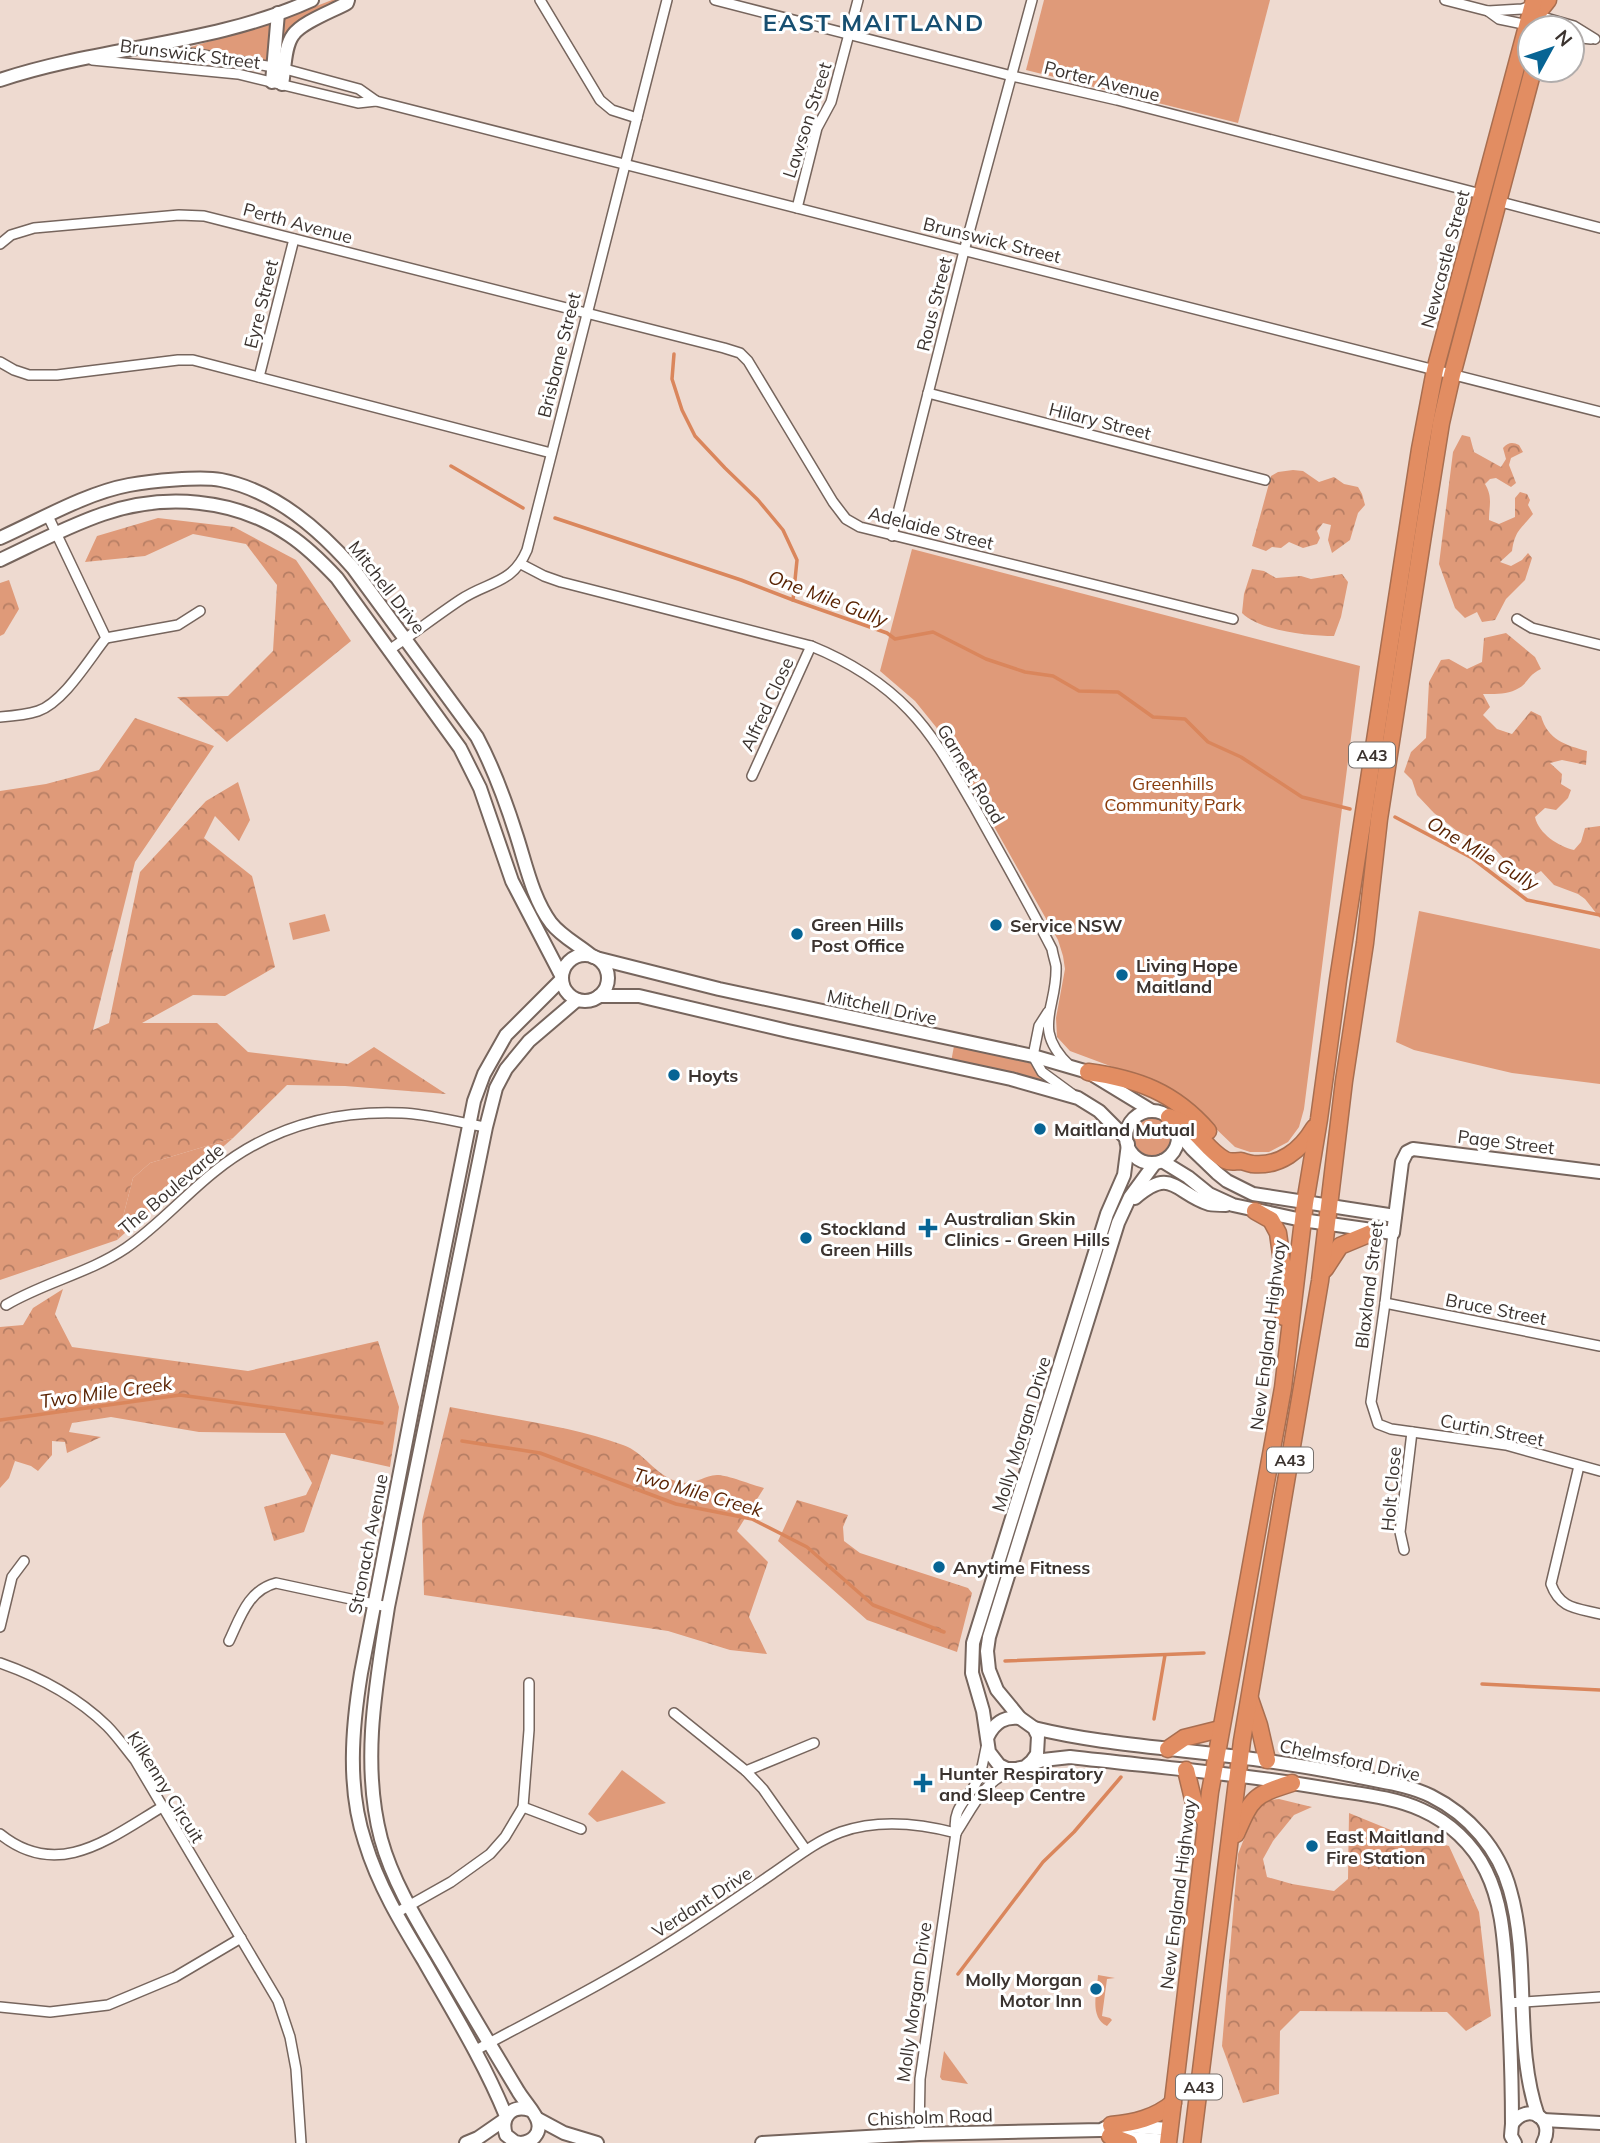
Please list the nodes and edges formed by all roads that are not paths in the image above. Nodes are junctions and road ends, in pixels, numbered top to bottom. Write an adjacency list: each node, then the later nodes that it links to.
1 (312, 0): 11 (main road)
2 (348, 0): 16 (main road)
3 (540, 0): 23 (street)
4 (667, 0): 23 (street, Brisbane Street)
5 (715, 0): 13 (street, Porter Avenue)
6 (858, 0): 13 (street, Lawson Street)
7 (1032, 0): 17 (street, Rous Street)
8 (1445, 0): 10 (street)
9 (1541, 1): 10 (street)
10 (1488, 11): 12 (street)
11 (278, 13): 14 (main road); 16 (main road)
12 (1516, 25)
13 (850, 33): 17 (street, Porter Avenue); 27 (street, Lawson Street)
14 (128, 49): 15 (main road); 16 (street, Brunswick Street)
15 (83, 59): 18 (main road, Brunswick Street); 19 (street, Brunswick Street)
16 (279, 68): 19 (main road); 22 (street, Brunswick Street)
17 (1012, 76): 25 (street, Porter Avenue); 31 (street, Rous Street)
18 (0, 80)
19 (277, 83): 22 (street, Brunswick Street)
20 (1517, 84): 25 (highway, Newcastle Street / A43)
21 (1529, 84): 26 (highway, Newcastle Street / A43)
22 (376, 101): 24 (street, Brunswick Street)
23 (637, 118): 24 (street, Brisbane Street)
24 (624, 165): 27 (street, Brunswick Street); 32 (street, Brisbane Street)
25 (1481, 194): 34 (highway, Newcastle Street / A43)
26 (1497, 201): 28 (street); 35 (highway, Newcastle Street / A43)
27 (797, 208): 31 (street, Brunswick Street)
28 (1600, 228)
29 (294, 239): 30 (street, Perth Avenue); 32 (street, Perth Avenue); 36 (street, Eyre Street)
30 (0, 244)
31 (964, 251): 34 (street, Brunswick Street); 37 (street, Rous Street)
32 (586, 314): 39 (street, Brisbane Street); 44 (street, Adelaide Street)
33 (0, 362): 36 (street)
34 (1435, 370): 35 (street, Brunswick Street); 42 (highway, Newcastle Street / A43)
35 (1452, 375): 38 (street, Brunswick Street); 79 (highway, Newcastle Street / A43)
36 (259, 377): 39 (street)
37 (928, 393): 40 (street, Hilary Street); 44 (street, Rous Street)
38 (1600, 412)
39 (551, 453): 47 (street, Brisbane Street)
40 (1265, 480)
41 (47, 516): 43 (street); 45 (main road, Mitchell Drive); 52 (main road, Mitchell Drive)
42 (1406, 531): 68 (highway, New England Highway / A43)
43 (56, 534): 46 (main road, Mitchell Drive); 51 (street); 55 (main road, Mitchell Drive)
44 (892, 536): 49 (street, Adelaide Street)
45 (0, 538)
46 (0, 560)
47 (521, 564): 52 (street); 54 (street, Garnett Road)
48 (200, 611): 51 (street)
49 (1233, 619)
50 (1517, 619): 53 (street)
51 (106, 638): 56 (street)
52 (405, 639): 55 (street); 58 (main road, Mitchell Drive)
53 (1600, 645)
54 (811, 646): 57 (street, Alfred Close); 62 (street, Garnett Road)
55 (389, 650): 59 (main road, Mitchell Drive)
56 (0, 717)
57 (752, 775)
58 (594, 957): 59 (main road); 60 (main road); 63 (main road, Mitchell Drive)
59 (562, 978): 61 (main road); 69 (main road, Stronach Avenue)
60 (599, 996): 61 (main road); 66 (main road)
61 (577, 1000): 71 (main road, Stronach Avenue)
62 (1048, 1012): 63 (street, Garnett Road); 64 (street, Garnett Road)
63 (1033, 1056): 64 (main road, Mitchell Drive); 66 (street)
64 (1071, 1066): 65 (main road, Mitchell Drive)
65 (1088, 1072): 67 (main road, Mitchell Drive); 74 (highway)
66 (1078, 1098): 72 (main road)
67 (1152, 1111): 70 (main road); 72 (main road)
68 (1319, 1119): 74 (highway); 77 (highway, New England Highway / A43)
69 (469, 1124): 71 (street, The Boulevarde); 89 (street, The Boulevarde); 98 (main road, Stronach Avenue)
70 (1173, 1124): 74 (highway); 75 (main road); 77 (main road)
71 (486, 1127): 98 (main road, Stronach Avenue)
72 (1127, 1141): 75 (main road); 109 (main road, Molly Morgan Drive)
73 (1408, 1152): 76 (main road, Page Street); 82 (main road, Blaxland Street)
74 (1240, 1161)
75 (1158, 1162): 78 (main road); 80 (main road, Molly Morgan Drive)
76 (1600, 1172)
77 (1304, 1203): 79 (main road); 83 (highway, New England Highway / A43)
78 (1233, 1205): 80 (main road); 81 (main road)
79 (1330, 1206): 82 (main road); 84 (highway, A43)
80 (1123, 1210): 106 (main road, Molly Morgan Drive)
81 (1255, 1211): 83 (main road); 91 (highway)
82 (1395, 1216): 86 (main road, Blaxland Street)
83 (1302, 1220): 84 (main road); 91 (highway, New England Highway / A43)
84 (1328, 1223): 85 (main road); 87 (highway, A43)
85 (1376, 1231): 86 (main road); 87 (highway)
86 (1393, 1233): 88 (street, Blaxland Street)
87 (1320, 1281): 104 (highway, A43)
88 (1385, 1303): 90 (street, Bruce Street); 92 (street, Blaxland Street)
89 (6, 1305)
90 (1600, 1346)
91 (1287, 1350): 108 (highway, New England Highway / A43)
92 (1378, 1424): 93 (street, Curtin Street)
93 (1412, 1432): 94 (street, Curtin Street); 96 (street, Holt Close)
94 (1579, 1466): 95 (street, Curtin Street); 99 (street)
95 (1600, 1471)
96 (1404, 1549)
97 (24, 1561): 100 (street)
98 (381, 1606): 101 (street); 129 (main road, Stronach Avenue); 130 (main road, Stronach Avenue)
99 (1600, 1614)
100 (0, 1627)
101 (229, 1641)
102 (0, 1663): 121 (street, Kilkenny Circuit)
103 (529, 1683): 122 (street)
104 (1249, 1697): 113 (highway, A43); 114 (highway)
105 (674, 1713): 117 (street)
106 (1020, 1718): 107 (main road, Molly Morgan Drive); 109 (main road)
107 (1034, 1728): 111 (main road, Chelmsford Drive); 115 (main road)
108 (1220, 1729): 111 (highway); 112 (highway, New England Highway / A43)
109 (988, 1740): 115 (main road); 125 (street, Molly Morgan Drive)
110 (814, 1743): 117 (street)
111 (1168, 1748): 112 (main road, Chelmsford Drive)
112 (1216, 1754): 113 (main road, Chelmsford Drive); 118 (highway, New England Highway / A43)
113 (1240, 1757): 114 (main road, Chelmsford Drive); 119 (highway, A43)
114 (1267, 1760): 133 (main road, Chelmsford Drive)
115 (1021, 1768): 116 (main road, Chelmsford Drive); 125 (street, Molly Morgan Drive)
116 (1186, 1770): 118 (main road, Chelmsford Drive); 123 (highway)
117 (746, 1771): 127 (street)
118 (1213, 1773): 119 (main road, Chelmsford Drive); 123 (highway, New England Highway / A43)
119 (1237, 1776): 120 (main road, Chelmsford Drive); 128 (highway, A43)
120 (1292, 1783): 128 (highway); 134 (main road, Chelmsford Drive)
121 (162, 1807): 126 (street); 131 (street, Kilkenny Circuit)
122 (523, 1807): 124 (street); 129 (street)
123 (1206, 1822): 139 (highway, New England Highway / A43)
124 (580, 1829)
125 (956, 1833): 127 (street, Verdant Drive); 147 (street, Molly Morgan Drive)
126 (0, 1834)
127 (806, 1850): 137 (street, Verdant Drive)
128 (1227, 1853): 136 (highway, A43)
129 (410, 1905): 130 (street); 137 (main road, Stronach Avenue)
130 (396, 1913): 138 (main road, Stronach Avenue)
131 (241, 1938): 135 (street); 150 (street, Kilkenny Circuit)
132 (1600, 1997): 133 (street)
133 (1523, 2002): 134 (street); 142 (main road, Chelmsford Drive)
134 (1508, 2003): 145 (main road, Chelmsford Drive)
135 (0, 2007)
136 (1206, 2031): 148 (highway); 156 (highway, A43)
137 (489, 2042): 138 (street, Verdant Drive); 140 (main road, Stronach Avenue)
138 (475, 2050): 141 (main road, Stronach Avenue)
139 (1172, 2103): 146 (highway); 148 (highway, New England Highway / A43)
140 (534, 2114): 141 (main road); 152 (main road); 153 (main road)
141 (505, 2118): 151 (main road); 152 (main road)
142 (1541, 2118): 143 (main road); 145 (main road); 149 (main road, Chelmsford Drive)
143 (1583, 2123): 144 (main road); 149 (main road)
144 (1600, 2123)
145 (1512, 2124): 157 (main road, Chelmsford Drive)
146 (1107, 2131): 147 (main road, Chisholm Road); 148 (main road, Chisholm Road); 155 (highway)
147 (919, 2134): 154 (main road, Chisholm Road)
148 (1172, 2138)
149 (1545, 2139)
150 (301, 2143)
151 (466, 2143)
152 (520, 2143)
153 (597, 2143)
154 (762, 2143)
155 (1129, 2143)
156 (1192, 2143)
157 (1515, 2143)

